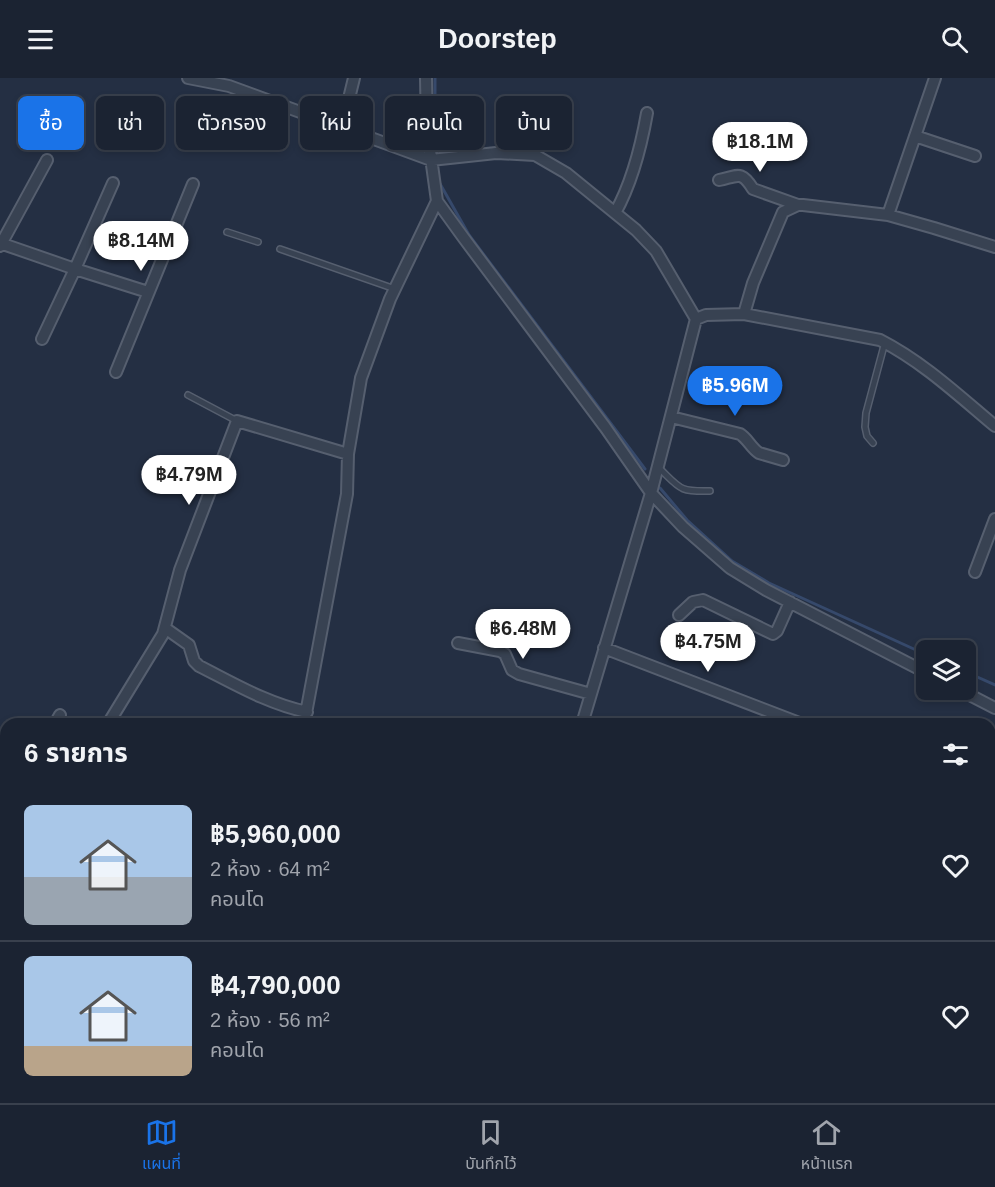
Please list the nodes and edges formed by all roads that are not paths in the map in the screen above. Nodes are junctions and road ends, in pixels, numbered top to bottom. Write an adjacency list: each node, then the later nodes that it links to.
1 (188, 78): 6 (street)
2 (354, 78): 5 (street)
3 (426, 78): 12 (street)
4 (935, 78): 8 (street)
5 (350, 96)
6 (300, 112)
7 (647, 113): 18 (street)
8 (915, 136): 10 (street); 19 (street)
9 (373, 138): 12 (street)
10 (975, 156)
11 (47, 160): 22 (street)
12 (431, 160): 16 (street); 18 (street)
13 (719, 180): 17 (street)
14 (113, 183): 25 (street)
15 (193, 184): 27 (street)
16 (437, 201): 26 (street); 42 (street)
17 (798, 205): 19 (street); 28 (street)
18 (615, 213): 29 (street)
19 (888, 215): 23 (street)
20 (227, 232): 21 (lane)
21 (258, 242)
22 (0, 244): 25 (street)
23 (995, 248)
24 (280, 249): 26 (lane)
25 (75, 269): 27 (street); 30 (street)
26 (395, 289): 38 (street)
27 (148, 292): 32 (street)
28 (744, 314): 29 (street); 31 (street)
29 (696, 319): 34 (street)
30 (42, 339)
31 (885, 342): 36 (street); 37 (lane)
32 (116, 372)
33 (189, 395): 35 (lane)
34 (671, 417): 39 (street); 40 (street)
35 (237, 421): 38 (street); 47 (street)
36 (995, 426)
37 (873, 443)
38 (348, 454): 54 (street)
39 (783, 460)
40 (657, 467): 41 (lane); 42 (street)
41 (710, 491)
42 (651, 493): 45 (street); 49 (street)
43 (995, 519): 44 (street)
44 (975, 572)
45 (790, 603): 46 (street); 50 (street)
46 (679, 615)
47 (165, 628): 54 (street); 55 (street)
48 (458, 644): 51 (street)
49 (604, 648): 51 (street); 58 (street)
50 (916, 667)
51 (591, 694): 57 (street)
52 (976, 698): 53 (street)
53 (995, 708)
54 (307, 712): 56 (street)
55 (112, 718)
56 (306, 718)
57 (584, 718)
58 (786, 718)

